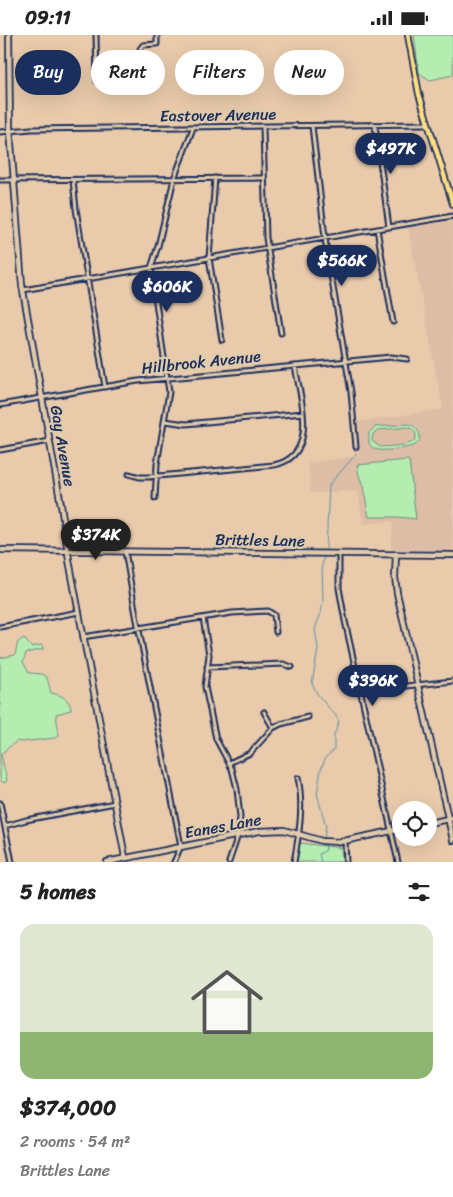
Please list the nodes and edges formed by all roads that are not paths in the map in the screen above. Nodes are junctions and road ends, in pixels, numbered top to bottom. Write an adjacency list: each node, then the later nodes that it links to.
1 (9, 35): 10 (street, Gay Avenue)
2 (96, 35): 3 (street)
3 (157, 35)
4 (408, 35): 5 (main road)
5 (428, 123): 6 (street, Eastover Avenue); 18 (main road)
6 (376, 125): 7 (street, Eastover Avenue); 20 (street)
7 (312, 126): 8 (street, Eastover Avenue); 22 (street)
8 (263, 127): 9 (street, Eastover Avenue); 13 (street)
9 (193, 128): 10 (street, Eastover Avenue); 14 (street)
10 (10, 130): 11 (street, Eastover Avenue); 16 (street, Gay Avenue)
11 (0, 132)
12 (215, 178): 13 (street); 14 (street); 24 (street)
13 (264, 178): 23 (street)
14 (174, 179): 17 (street); 25 (street)
15 (0, 180): 16 (street)
16 (13, 180): 17 (street); 27 (street, Gay Avenue)
17 (73, 180): 26 (street)
18 (453, 204)
19 (453, 216): 20 (street)
20 (389, 227): 21 (street)
21 (377, 229): 22 (street); 28 (street)
22 (325, 238): 23 (street); 32 (street)
23 (267, 248): 24 (street); 29 (street)
24 (209, 258): 25 (street); 30 (street)
25 (151, 268): 26 (street); 34 (street)
26 (88, 279): 27 (street); 35 (street)
27 (23, 290): 36 (street, Gay Avenue)
28 (393, 322)
29 (281, 333)
30 (222, 340)
31 (407, 359): 32 (street, Hillbrook Avenue)
32 (346, 361): 33 (street, Hillbrook Avenue); 41 (street)
33 (295, 366): 34 (street, Hillbrook Avenue); 38 (street)
34 (168, 377): 35 (street, Hillbrook Avenue); 39 (street)
35 (106, 387): 36 (street, Hillbrook Avenue)
36 (42, 398): 37 (street, Hillbrook Avenue); 40 (street, Gay Avenue)
37 (0, 405)
38 (303, 413): 39 (street); 44 (street)
39 (165, 421): 44 (street)
40 (50, 441): 42 (street); 47 (street, Gay Avenue)
41 (356, 447)
42 (0, 449)
43 (129, 474): 44 (street)
44 (156, 476): 45 (street)
45 (154, 498)
46 (0, 550): 47 (street, Brittles Lane)
47 (68, 551): 48 (street, Brittles Lane); 52 (street, Gay Avenue)
48 (126, 551): 49 (street, Brittles Lane); 55 (street)
49 (339, 553): 50 (street, Brittles Lane); 62 (street)
50 (396, 554): 51 (street, Brittles Lane); 61 (street)
51 (453, 555)
52 (78, 612): 54 (street); 57 (street, Gay Avenue)
53 (202, 618): 55 (street); 56 (street); 58 (street)
54 (0, 627)
55 (139, 629): 57 (street); 79 (street)
56 (276, 632)
57 (83, 637): 69 (street, Gay Avenue)
58 (207, 667): 59 (street); 66 (street)
59 (292, 667)
60 (453, 681): 61 (street)
61 (418, 685): 62 (street); 71 (street)
62 (360, 691): 74 (street)
63 (264, 712): 65 (street)
64 (308, 717): 65 (street)
65 (272, 728): 66 (street)
66 (229, 763): 75 (street)
67 (298, 778): 76 (street)
68 (0, 803): 70 (street)
69 (115, 803): 73 (street); 80 (street, Gay Avenue)
70 (1, 809): 73 (street)
71 (451, 818): 72 (street); 78 (street)
72 (437, 821)
73 (5, 826): 81 (street)
74 (391, 831): 77 (street, Eanes Lane); 87 (street)
75 (238, 835): 76 (street, Eanes Lane); 79 (street, Eanes Lane); 84 (street)
76 (299, 835): 77 (street, Eanes Lane); 85 (street)
77 (345, 841): 86 (street)
78 (453, 841)
79 (181, 846): 80 (street, Eanes Lane); 83 (street)
80 (125, 857): 82 (street, Eanes Lane)
81 (12, 862)
82 (107, 862)
83 (174, 862)
84 (229, 862)
85 (294, 862)
86 (346, 862)
87 (398, 862)

